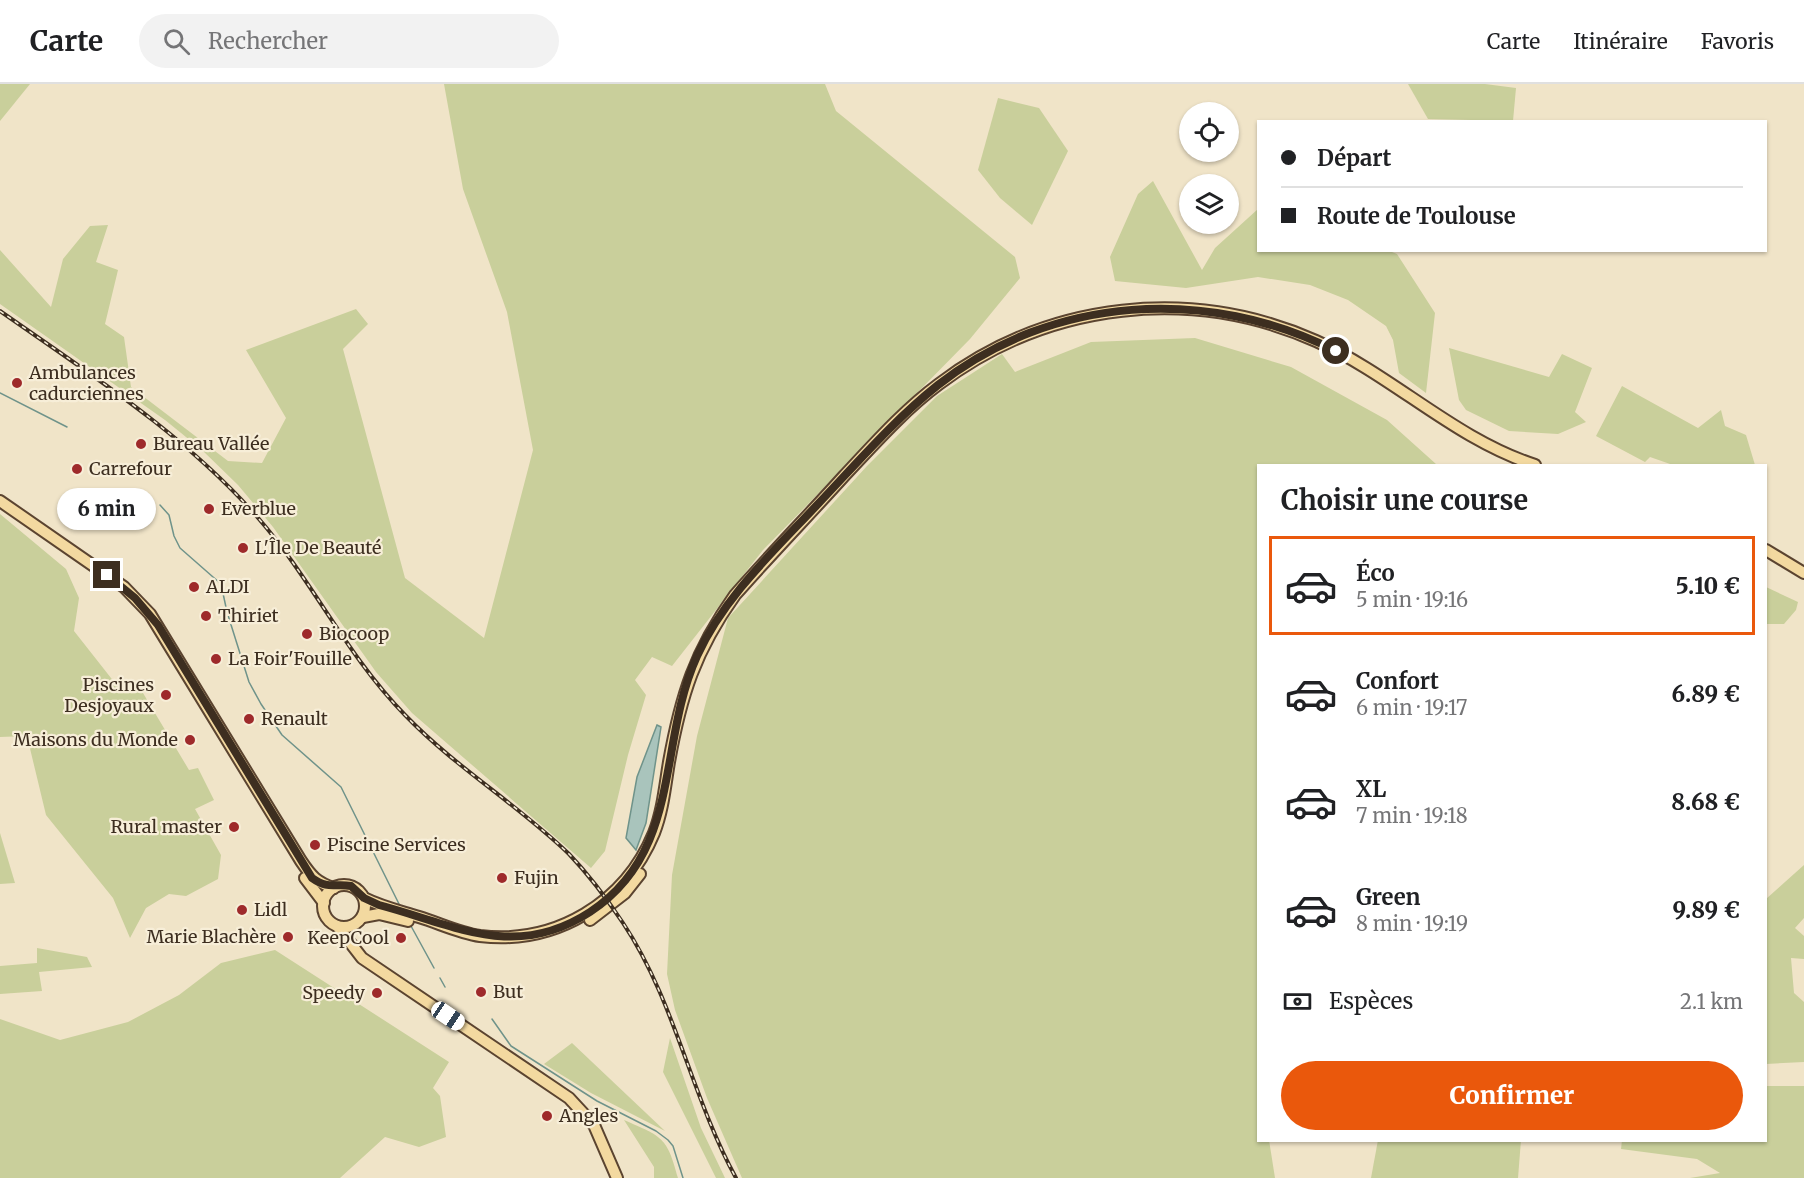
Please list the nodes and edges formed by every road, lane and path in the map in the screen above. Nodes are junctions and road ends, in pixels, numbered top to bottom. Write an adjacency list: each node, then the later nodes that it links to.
1 (1533, 464): 9 (main road)
2 (0, 501): 6 (main road)
3 (0, 507): 8 (main road)
4 (1767, 551): 5 (main road)
5 (1804, 573)
6 (334, 888): 7 (main road); 8 (main road)
7 (364, 898): 9 (main road); 10 (main road)
8 (324, 903): 11 (main road)
9 (391, 912): 10 (main road)
10 (360, 920): 11 (main road); 12 (main road)
11 (338, 927): 12 (main road)
12 (377, 967): 13 (main road)
13 (617, 1178)

